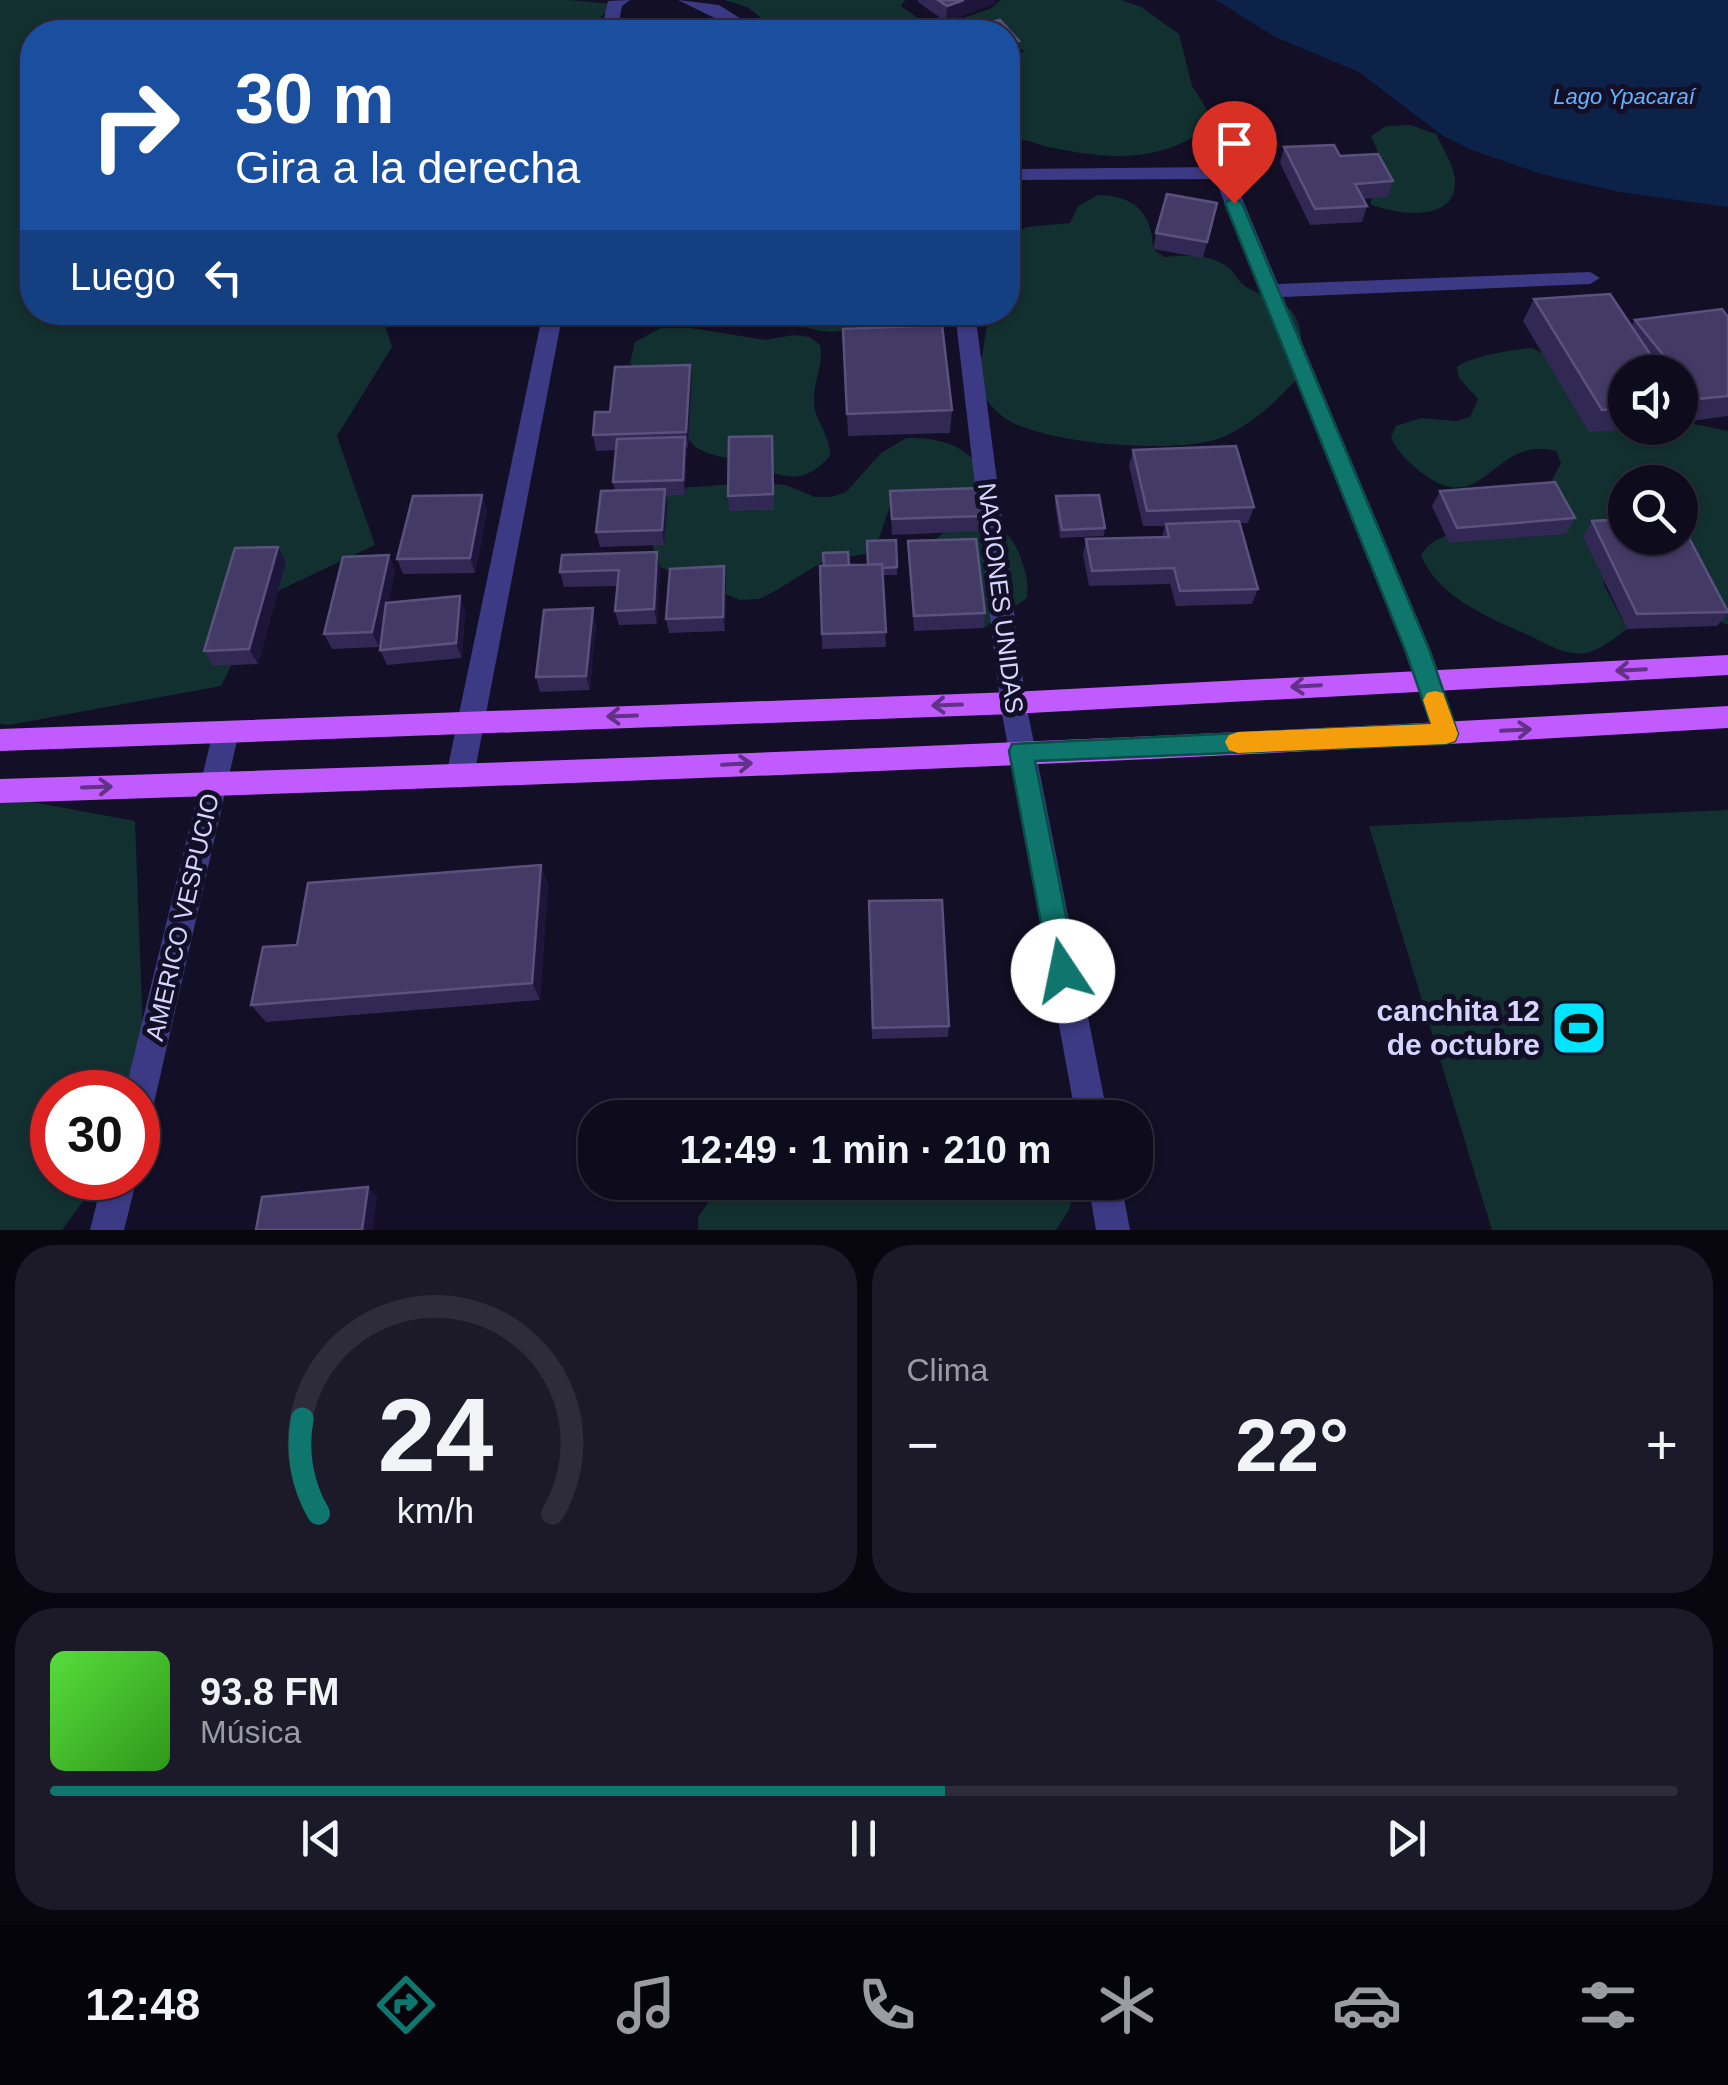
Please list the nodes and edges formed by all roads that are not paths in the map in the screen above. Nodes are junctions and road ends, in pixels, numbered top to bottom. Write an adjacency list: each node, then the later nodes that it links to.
1 (622, 0): 3 (street)
2 (686, 0): 4 (street)
3 (611, 20)
4 (734, 20)
5 (1268, 133): 6 (street)
6 (1222, 174): 7 (street); 9 (street)
7 (1020, 175)
8 (1590, 278): 9 (street)
9 (1270, 290): 13 (street)
10 (551, 325): 16 (street)
11 (968, 325): 14 (street, NACIONES UNIDAS)
12 (1728, 666): 13 (main road, one-way to 13)
13 (1428, 679): 14 (main road, one-way to 14); 18 (street)
14 (1014, 703): 16 (main road, one-way to 16); 20 (street, NACIONES UNIDAS)
15 (1728, 718): 18 (main road, one-way to 15)
16 (472, 721): 17 (main road); 21 (street)
17 (226, 732): 19 (main road); 22 (street, AMERICO VESPUCIO)
18 (1446, 734): 20 (main road)
19 (0, 740)
20 (1021, 751): 21 (main road, one-way to 20); 25 (street, NACIONES UNIDAS)
21 (460, 776): 22 (main road)
22 (214, 782): 23 (main road, one-way to 22); 24 (street, AMERICO VESPUCIO)
23 (0, 791)
24 (146, 1070)
25 (1089, 1100)
26 (114, 1200): 28 (street)
27 (1107, 1200): 29 (street)
28 (107, 1230)
29 (1113, 1230)

